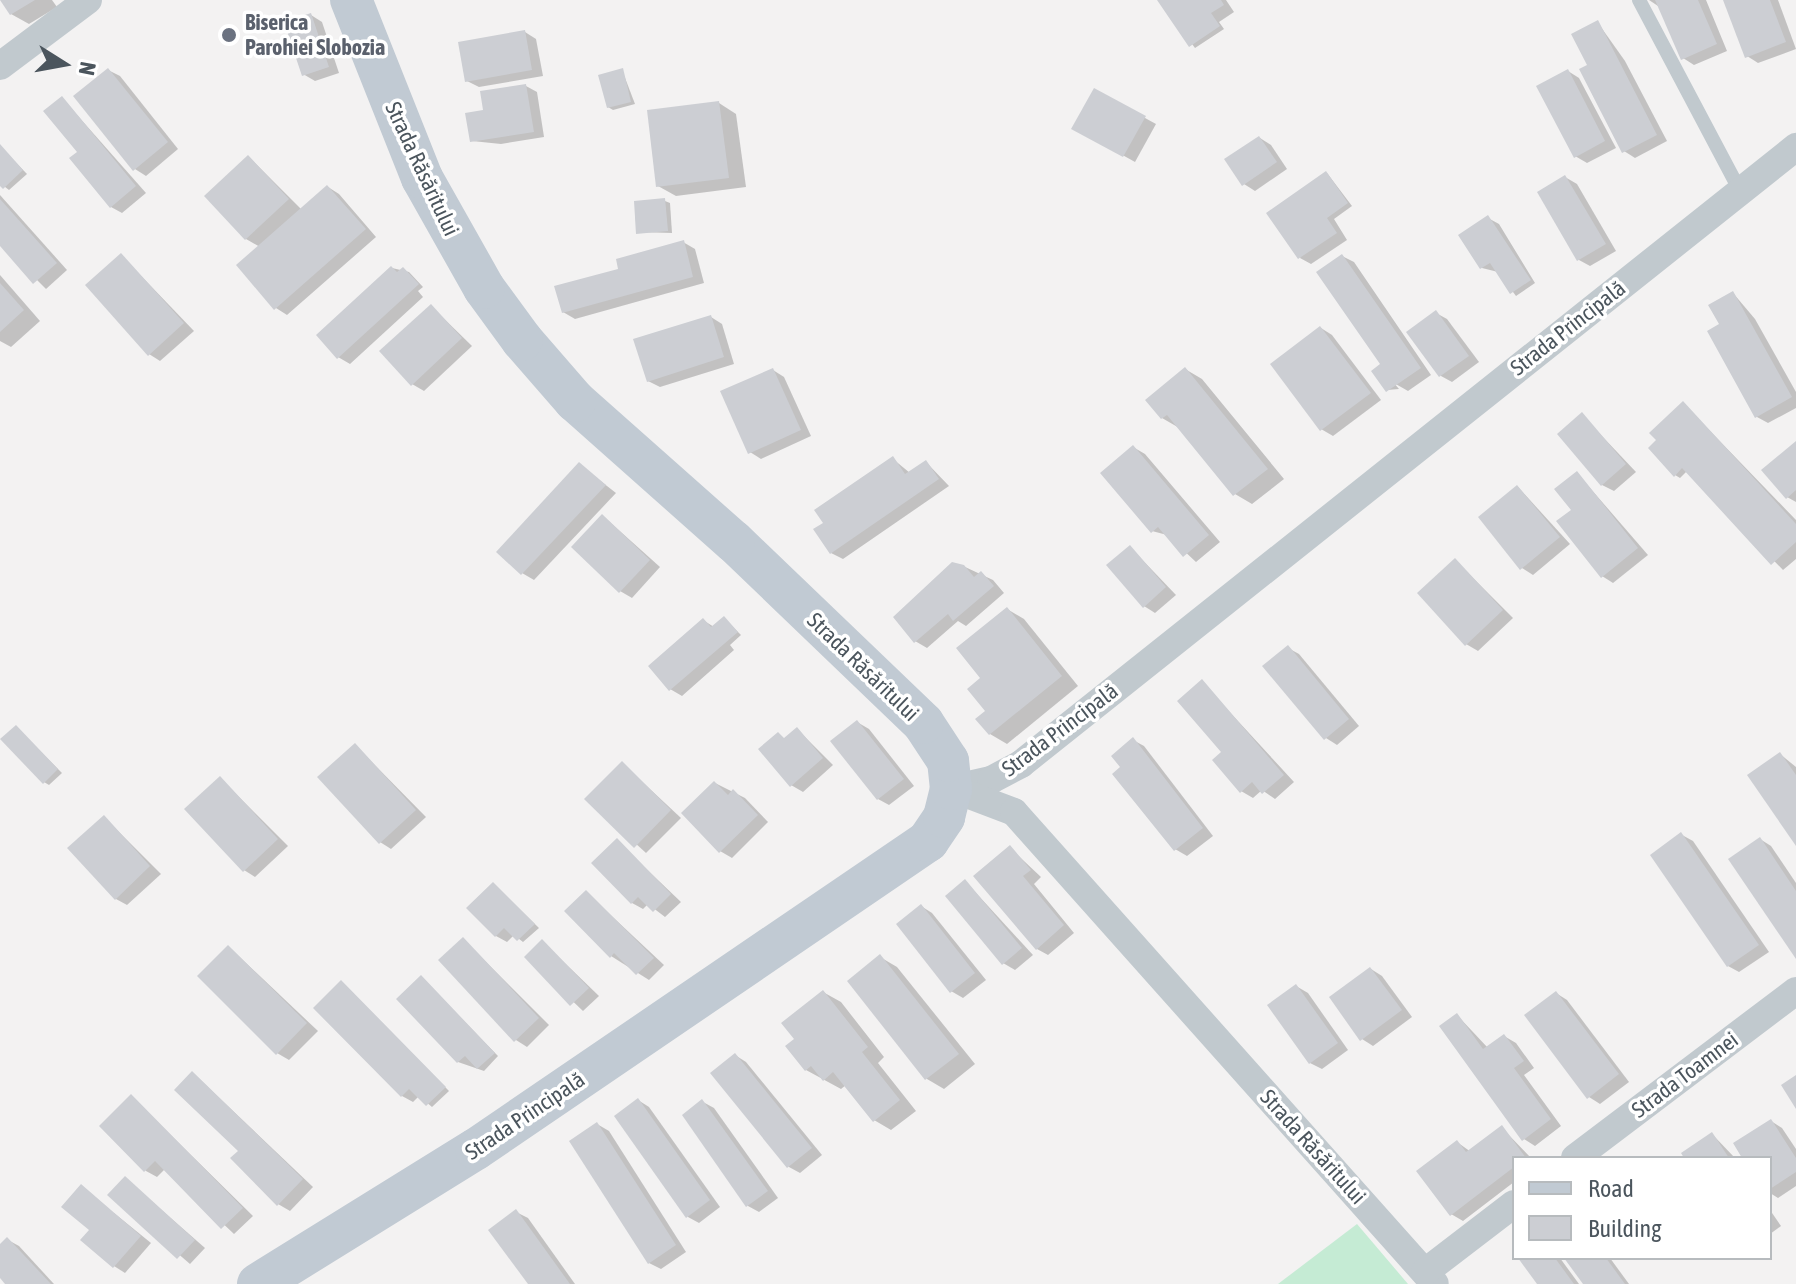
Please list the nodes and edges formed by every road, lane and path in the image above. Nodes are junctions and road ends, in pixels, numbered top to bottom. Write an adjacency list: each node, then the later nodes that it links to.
1 (88, 0): 4 (street)
2 (351, 0): 7 (main road, Strada Răsăritului)
3 (1639, 0): 6 (lane)
4 (0, 66)
5 (1796, 148): 6 (street, Strada Principală)
6 (1740, 191): 7 (street, Strada Principală)
7 (951, 789): 11 (street, Strada Răsăritului); 12 (main road, Strada Principală)
8 (1796, 991): 9 (street, Strada Toamnei)
9 (1578, 1156)
10 (1512, 1206): 11 (street)
11 (1430, 1278)
12 (258, 1284)

